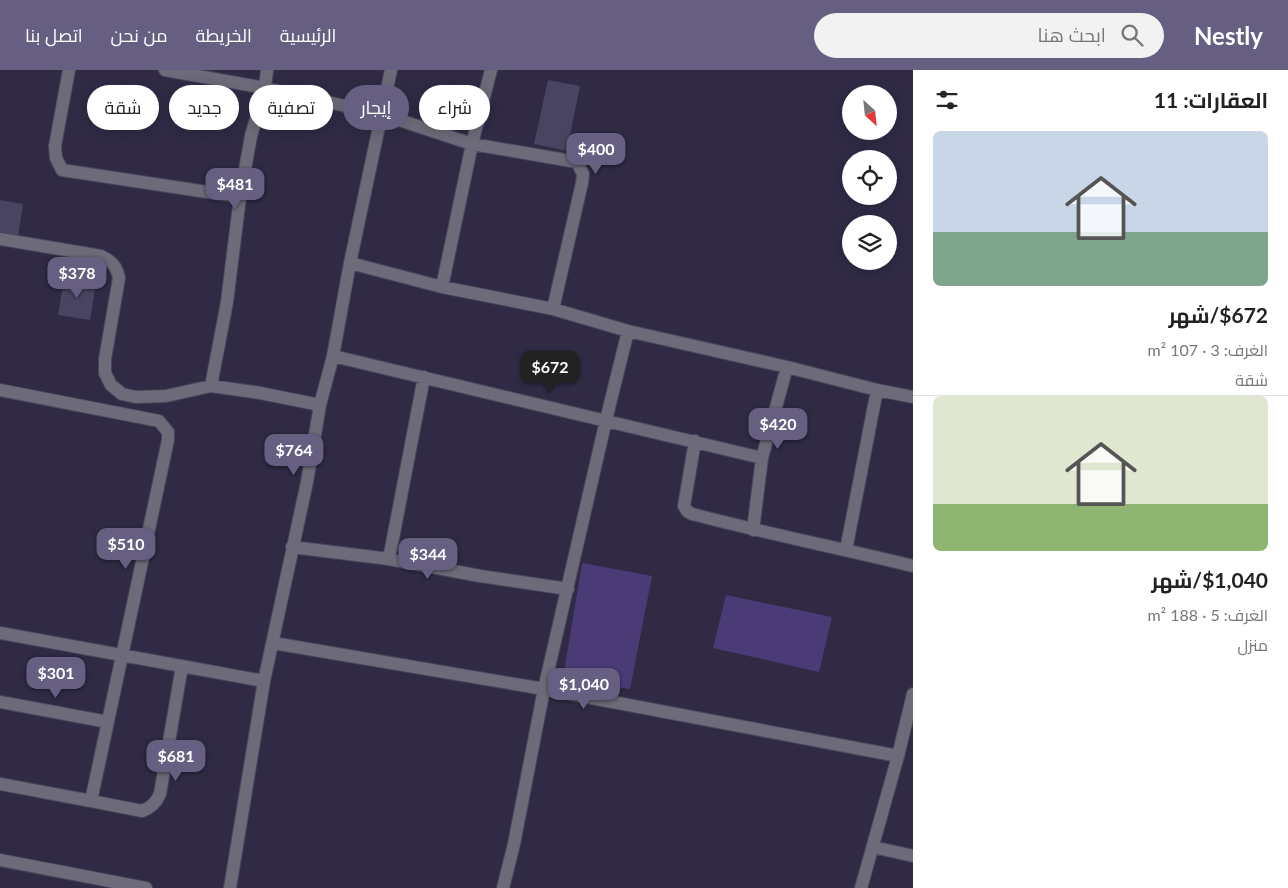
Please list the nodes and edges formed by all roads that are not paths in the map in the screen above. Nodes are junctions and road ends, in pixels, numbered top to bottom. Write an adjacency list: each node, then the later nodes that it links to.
1 (69, 70): 13 (street)
2 (165, 70): 6 (street)
3 (267, 70): 7 (street)
4 (391, 70): 8 (street)
5 (491, 70): 12 (street)
6 (249, 85)
7 (265, 85)
8 (388, 85)
9 (409, 123): 12 (street)
10 (253, 130): 13 (street)
11 (378, 130): 15 (street)
12 (472, 144): 16 (street); 17 (street)
13 (240, 197): 22 (street)
14 (0, 238): 22 (street)
15 (350, 263): 16 (street); 19 (street)
16 (442, 287): 17 (street)
17 (553, 309): 18 (street)
18 (628, 331): 20 (street); 27 (street)
19 (332, 356): 21 (street); 26 (street)
20 (787, 367): 24 (street); 29 (street)
21 (424, 377): 27 (street); 33 (street)
22 (211, 386): 26 (street)
23 (0, 390): 38 (street)
24 (877, 390): 25 (street); 32 (street)
25 (913, 397)
26 (320, 405): 31 (street)
27 (606, 420): 28 (street); 35 (street)
28 (696, 441): 29 (street); 30 (street)
29 (762, 458): 30 (street)
30 (753, 530): 32 (street)
31 (292, 547): 33 (street); 37 (street)
32 (846, 550): 34 (street)
33 (389, 559): 35 (street)
34 (913, 566)
35 (568, 589): 41 (street)
36 (0, 633): 38 (street)
37 (273, 643): 40 (street); 41 (street)
38 (123, 654): 39 (street); 44 (street)
39 (182, 666): 40 (street); 47 (street)
40 (264, 681): 52 (street)
41 (544, 689): 45 (street); 53 (street)
42 (913, 694): 45 (street)
43 (0, 702): 44 (street)
44 (108, 722): 47 (street)
45 (898, 756): 48 (street)
46 (0, 784): 47 (street)
47 (90, 801)
48 (873, 848): 49 (street); 54 (street)
49 (913, 856)
50 (0, 860): 51 (street)
51 (144, 888)
52 (230, 888)
53 (503, 888)
54 (862, 888)

